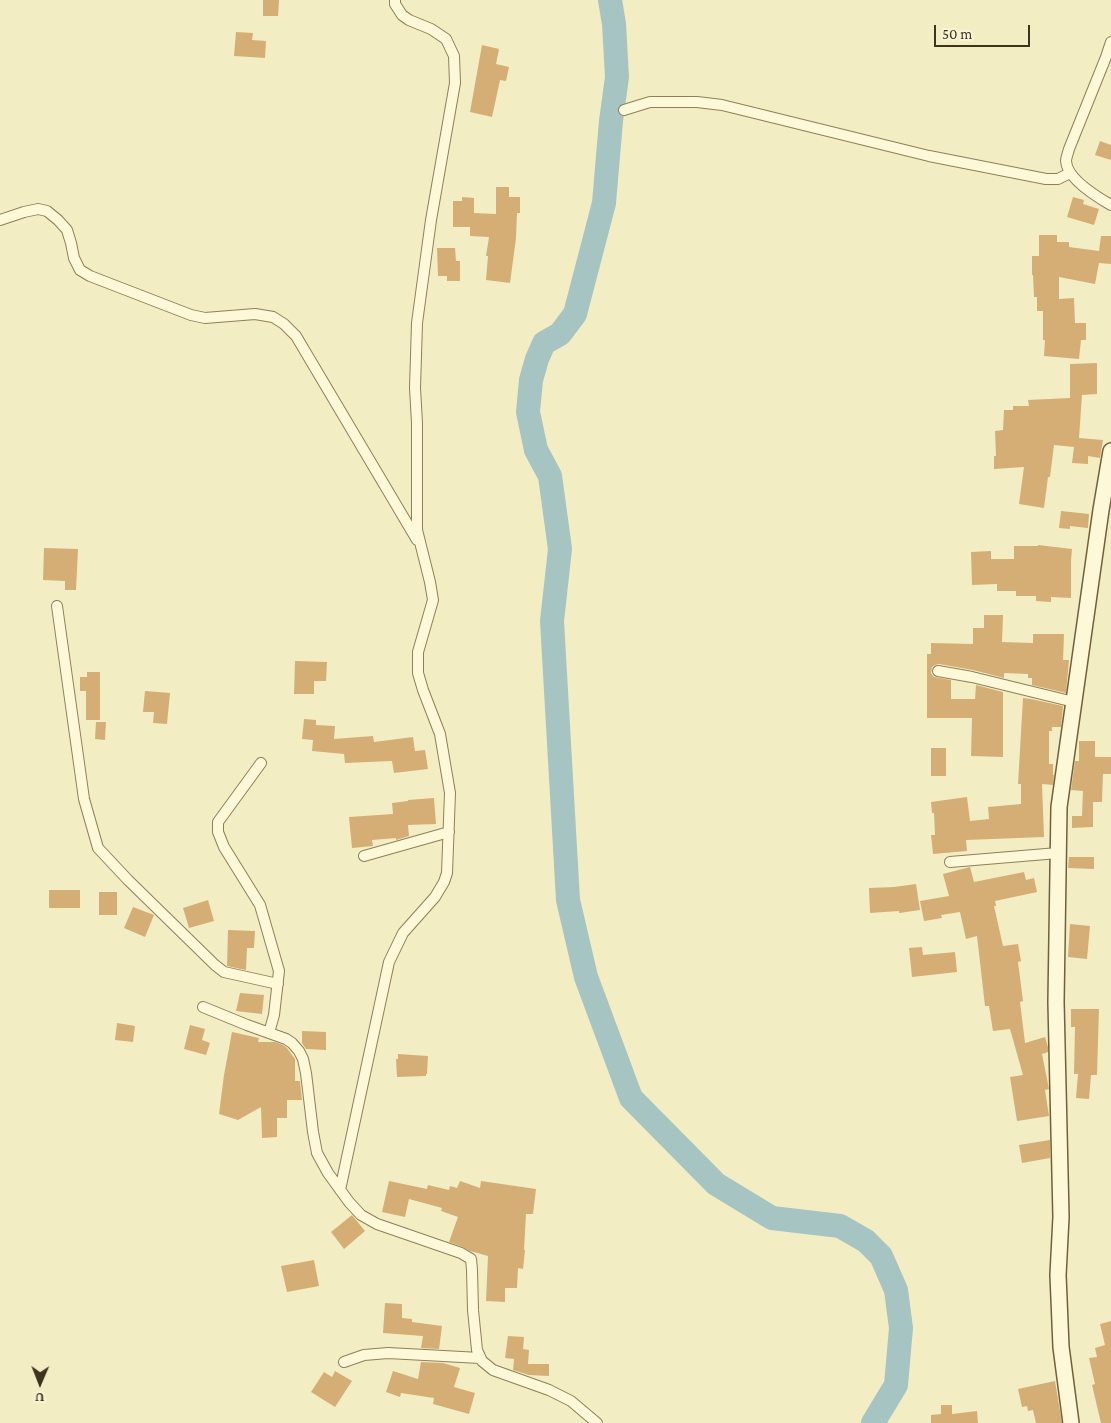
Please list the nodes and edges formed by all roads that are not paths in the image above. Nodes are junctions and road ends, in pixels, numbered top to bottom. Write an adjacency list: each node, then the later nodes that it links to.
1 (395, 0): 8 (street)
2 (1111, 42): 4 (street)
3 (624, 110): 4 (street)
4 (1070, 173): 5 (street)
5 (1111, 205)
6 (0, 220): 8 (street)
7 (1111, 451): 11 (street)
8 (422, 550): 13 (street)
9 (57, 606): 17 (street)
10 (938, 671): 11 (street)
11 (1074, 702): 14 (street)
12 (261, 764): 17 (street)
13 (449, 832): 15 (street); 20 (street)
14 (1058, 853): 16 (street); 24 (street)
15 (364, 856)
16 (950, 862)
17 (278, 984): 19 (street)
18 (203, 1007): 19 (street)
19 (269, 1033): 20 (street)
20 (340, 1190): 21 (street)
21 (480, 1358): 22 (street); 23 (street)
22 (344, 1362)
23 (597, 1423)
24 (1071, 1423)

